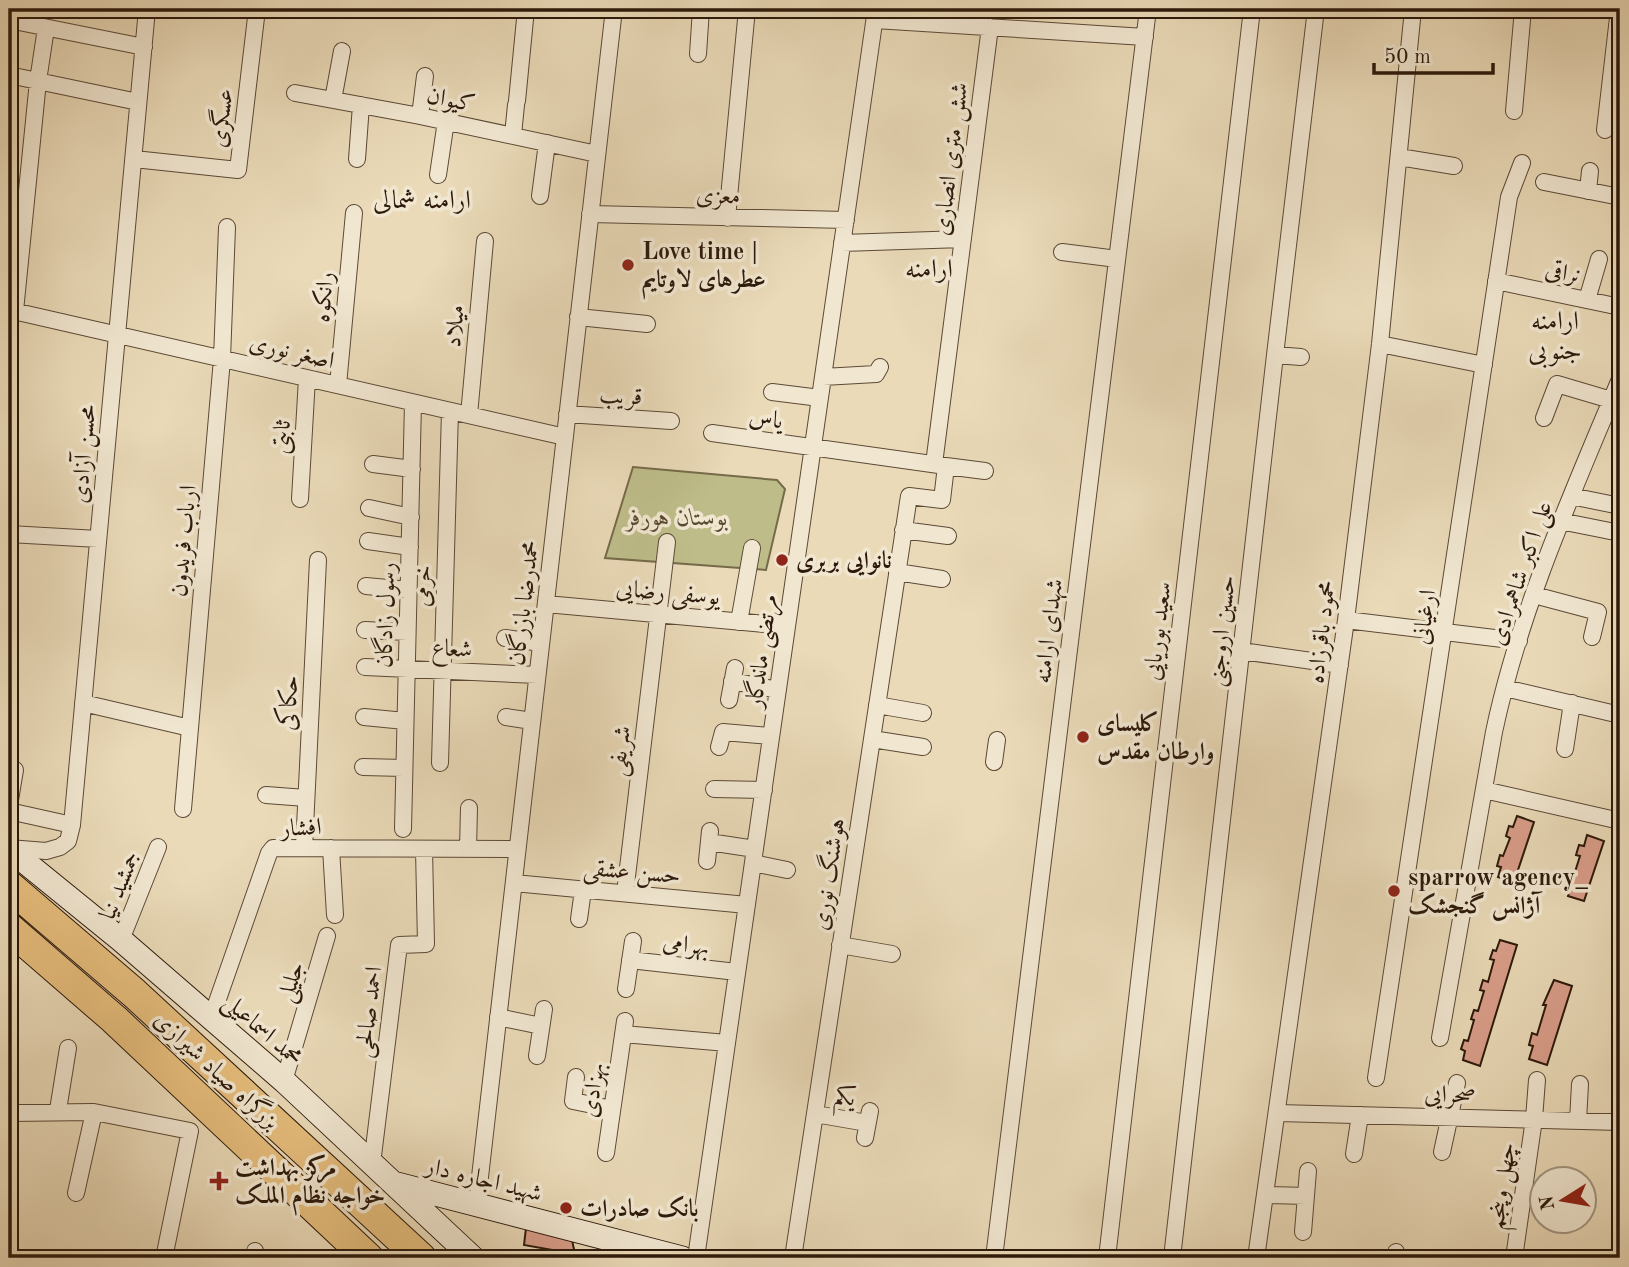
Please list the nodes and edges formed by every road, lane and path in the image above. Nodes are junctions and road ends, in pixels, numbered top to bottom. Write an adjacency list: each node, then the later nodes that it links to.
1 (147, 9): 18 (street, محسن آزادی)
2 (257, 9): 36 (street, عسگری)
3 (526, 9): 32 (street)
4 (614, 9): 34 (street, محمدرضا بازرگان)
5 (701, 9): 20 (street)
6 (747, 9): 48 (street)
7 (1148, 9): 17 (street, شهدای ارامنه)
8 (1252, 9): 236 (street, سعید بوریایی)
9 (1317, 9): 65 (street, حسین اروجنی)
10 (1413, 9): 35 (street, محمود باقرزاده)
11 (1523, 9): 28 (street)
12 (1615, 9): 31 (street)
13 (876, 14): 15 (street); 49 (street, مرتضی ماندگار)
14 (9, 20): 16 (street)
15 (990, 27): 17 (street); 51 (street, شش متری انصاری)
16 (46, 28): 18 (street); 23 (street)
17 (1145, 37): 55 (street, شهدای ارامنه)
18 (144, 47): 26 (street, محسن آزادی)
19 (342, 51): 25 (street)
20 (698, 54)
21 (9, 75): 23 (street)
22 (425, 76): 29 (street)
23 (38, 81): 26 (street); 60 (street)
24 (295, 93): 25 (street, کیوان)
25 (333, 100): 27 (street, کیوان)
26 (138, 102): 36 (street, محسن آزادی)
27 (361, 105): 29 (street, کیوان); 37 (street)
28 (1514, 111)
29 (420, 116): 30 (street, کیوان)
30 (446, 121): 32 (street, کیوان); 41 (street)
31 (1605, 130)
32 (513, 135): 33 (street, کیوان)
33 (547, 143): 34 (street, کیوان); 44 (street)
34 (597, 154): 47 (street, محمدرضا بازرگان)
35 (1399, 157): 39 (street); 64 (street, محمود باقرزاده)
36 (134, 159): 63 (street, محسن آزادی)
37 (357, 159)
38 (1522, 163): 57 (street, ارغیانی)
39 (1454, 166)
40 (1590, 172): 43 (street)
41 (439, 175)
42 (1544, 182): 43 (street)
43 (1588, 191): 45 (street)
44 (540, 196)
45 (1620, 197)
46 (354, 213): 73 (street, رانکوه)
47 (590, 215): 48 (street, معزی); 61 (street, محمدرضا بازرگان)
48 (727, 218): 49 (street, معزی)
49 (846, 220): 53 (street, مرتضی ماندگار)
50 (228, 228): 67 (street, ارباب فریدون)
51 (963, 239): 53 (street); 87 (street, شش متری انصاری)
52 (485, 241): 80 (street, میلاد)
53 (842, 243): 70 (street, مرتضی ماندگار)
54 (1062, 252): 55 (street)
55 (1117, 259): 235 (street, شهدای ارامنه)
56 (1599, 259): 58 (street)
57 (1496, 281): 58 (street, نراقی); 68 (street, ارغیانی)
58 (1587, 300): 59 (street, نراقی)
59 (1620, 307)
60 (12, 311): 63 (street, اصغر نوری)
61 (578, 317): 62 (street); 79 (street, محمدرضا بازرگان)
62 (647, 324)
63 (117, 334): 67 (street, اصغر نوری); 101 (street, محسن آزادی)
64 (1380, 344): 68 (street); 114 (street, محمود باقرزاده)
65 (1275, 355): 66 (street); 124 (street, حسین اروجنی)
66 (1301, 358)
67 (222, 359): 71 (street, اصغر نوری); 142 (street, ارباب فریدون)
68 (1484, 365): 118 (street, ارغیانی)
69 (880, 367): 70 (street)
70 (823, 377): 75 (street, مرتضی ماندگار)
71 (307, 378): 73 (street, اصغر نوری); 92 (street, ثابتی)
72 (1620, 379): 76 (street, علی اکبر شاهمرادی)
73 (338, 385): 77 (street, اصغر نوری)
74 (773, 390): 75 (street)
75 (820, 398): 85 (street, مرتضی ماندگار)
76 (1611, 400): 81 (street); 91 (street, علی اکبر شاهمرادی)
77 (413, 403): 78 (street, اصغر نوری); 88 (street, رسول زادگان)
78 (450, 411): 80 (street, اصغر نوری); 128 (street, خرمی)
79 (567, 414): 82 (street, قریب); 84 (street, محمدرضا بازرگان)
80 (469, 415): 84 (street, اصغر نوری)
81 (1544, 418)
82 (671, 421)
83 (712, 433): 85 (street, یاس)
84 (565, 437): 112 (street, محمدرضا بازرگان)
85 (813, 447): 87 (street, یاس); 116 (street, مرتضی ماندگار)
86 (373, 464): 88 (street)
87 (940, 465): 89 (street, یاس); 90 (street, شش متری انصاری)
88 (412, 469): 95 (street, رسول زادگان)
89 (985, 471)
90 (909, 496): 97 (street, هوشنگ نوری)
91 (1571, 496): 93 (street); 96 (street, علی اکبر شاهمرادی)
92 (300, 499)
93 (1620, 506)
94 (369, 508): 95 (street)
95 (411, 516): 104 (street, رسول زادگان)
96 (1560, 522): 98 (street); 111 (street, علی اکبر شاهمرادی)
97 (904, 530): 100 (street); 107 (street, هوشنگ نوری)
98 (1620, 533)
99 (9, 534): 101 (street)
100 (948, 536)
101 (98, 539): 133 (street, محسن آزادی)
102 (368, 541): 104 (street)
103 (667, 542): 113 (street, شریفی)
104 (410, 547): 110 (street, رسول زادگان)
105 (752, 548): 115 (street)
106 (318, 560): 158 (street, حکاکی)
107 (897, 572): 108 (street); 135 (street, هوشنگ نوری)
108 (942, 579)
109 (366, 586): 110 (street)
110 (408, 590): 119 (street, رسول زادگان)
111 (1534, 595): 120 (street); 122 (street, علی اکبر شاهمرادی)
112 (545, 604): 113 (street, یوسفی رضایی); 123 (street, محمدرضا بازرگان)
113 (658, 614): 115 (street, یوسفی رضایی); 178 (street, شریفی)
114 (1346, 620): 118 (street); 125 (street, محمود باقرزاده)
115 (739, 622): 116 (street, یوسفی رضایی)
116 (787, 626): 131 (street, مرتضی ماندگار)
117 (365, 630): 119 (street)
118 (1445, 631): 122 (street); 198 (street, ارغیانی)
119 (407, 632): 127 (street, رسول زادگان)
120 (1592, 637)
121 (505, 638): 123 (street)
122 (1519, 641): 130 (street, علی اکبر شاهمرادی)
123 (541, 643): 129 (street, محمدرضا بازرگان)
124 (1242, 651): 125 (street); 237 (street, حسین اروجنی)
125 (1340, 665): 207 (street, محمود باقرزاده)
126 (365, 667): 127 (street, شعاع)
127 (406, 667): 128 (street, شعاع); 140 (street, رسول زادگان)
128 (443, 670): 129 (street, شعاع); 150 (street, خرمی)
129 (537, 675): 141 (street, محمدرضا بازرگان)
130 (1505, 688): 134 (street); 156 (street, علی اکبر شاهمرادی)
131 (778, 690): 132 (street); 143 (street, مرتضی ماندگار)
132 (729, 700)
133 (83, 703): 142 (street); 163 (street, محسن آزادی)
134 (1572, 704): 137 (street); 148 (street)
135 (877, 705): 136 (street); 144 (street, هوشنگ نوری)
136 (923, 713)
137 (1620, 715)
138 (364, 717): 140 (street)
139 (506, 717): 141 (street)
140 (405, 721): 152 (street, رسول زادگان)
141 (532, 721): 175 (street, محمدرضا بازرگان)
142 (190, 728): 161 (street, ارباب فریدون)
143 (771, 736): 146 (street); 155 (street, مرتضی ماندگار)
144 (872, 739): 147 (street); 186 (street, هوشنگ نوری)
145 (997, 740): 149 (street)
146 (719, 747)
147 (923, 747)
148 (1565, 749)
149 (994, 762)
150 (440, 763)
151 (363, 767): 152 (street)
152 (404, 768): 164 (street, رسول زادگان)
153 (15, 769): 160 (street)
154 (714, 789): 155 (street)
155 (764, 790): 172 (street, مرتضی ماندگار)
156 (1484, 790): 162 (street); 193 (street, علی اکبر شاهمرادی)
157 (266, 795): 158 (street)
158 (306, 798): 167 (street, حکاکی)
159 (469, 808): 170 (street)
160 (9, 809): 163 (street)
161 (183, 809)
162 (1620, 821)
163 (72, 825): 166 (street)
164 (402, 829)
165 (158, 847): 184 (street, جمشید نیا)
166 (9, 848): 184 (main road, محمد اسماعیلی)
167 (303, 848): 168 (street, افشار); 192 (street, افشار)
168 (331, 848): 169 (street, افشار); 180 (street)
169 (424, 849): 170 (street, افشار); 218 (street, احمد صالحی)
170 (468, 849): 171 (street, افشار)
171 (511, 849)
172 (754, 856): 173 (street); 174 (street); 179 (street, مرتضی ماندگار)
173 (707, 861)
174 (787, 870)
175 (514, 883): 177 (street, حسن عشقی); 191 (street, محمدرضا بازرگان)
176 (9, 886): 229 (highway, بزرگراه صیاد شیرازی)
177 (583, 890): 178 (street, حسن عشقی); 181 (street)
178 (625, 893): 179 (street, حسن عشقی)
179 (747, 905): 189 (street, مرتضی ماندگار)
180 (335, 915)
181 (579, 919)
182 (9, 928): 228 (highway, بزرگراه صیاد شیرازی)
183 (327, 936): 200 (street, جلیلی)
184 (121, 940): 192 (main road, محمد اسماعیلی)
185 (633, 942): 188 (street)
186 (840, 945): 187 (street); 208 (street, هوشنگ نوری)
187 (892, 954)
188 (630, 960): 189 (street, بهرامی); 190 (street)
189 (737, 972): 194 (street, مرتضی ماندگار)
190 (626, 989)
191 (498, 1017): 196 (street); 224 (street, محمدرضا بازرگان)
192 (211, 1019): 200 (main road, محمد اسماعیلی)
193 (1440, 1038)
194 (727, 1043): 203 (street, بهزادی); 233 (street, مرتضی ماندگار)
195 (68, 1048): 204 (street)
196 (537, 1056)
197 (576, 1077): 203 (street)
198 (1376, 1078)
199 (1537, 1080): 211 (street, چهل وپنجم)
200 (284, 1081): 218 (main road, محمد اسماعیلی)
201 (1457, 1083): 210 (street)
202 (1580, 1084): 212 (street)
203 (612, 1109): 216 (street, بهزادی)
204 (58, 1111): 205 (street); 206 (street)
205 (9, 1112)
206 (94, 1112): 221 (street); 227 (street)
207 (1278, 1113): 209 (street, صحرایی); 222 (street, محمود باقرزاده)
208 (814, 1114): 214 (street, یکم); 234 (street, هوشنگ نوری)
209 (1360, 1115): 210 (street, صحرایی); 217 (street)
210 (1449, 1117): 211 (street, صحرایی); 215 (street)
211 (1534, 1119): 212 (street, صحرایی); 239 (street, چهل وپنجم)
212 (1578, 1121): 213 (street, صحرایی)
213 (1620, 1122)
214 (867, 1124)
215 (1442, 1152)
216 (606, 1153)
217 (1354, 1154)
218 (372, 1164): 220 (main road, محمد اسماعیلی)
219 (1308, 1171): 223 (street)
220 (394, 1184): 224 (main road, شهید اجاره دار); 230 (main road, محمد اسماعیلی)
221 (76, 1193)
222 (1266, 1195): 223 (street); 238 (street, محمود باقرزاده)
223 (1306, 1196): 225 (street)
224 (477, 1203): 226 (main road, شهید اجاره دار)
225 (1303, 1232)
226 (650, 1249): 231 (main road); 232 (main road, شهید اجاره دار)
227 (164, 1258)
228 (368, 1258)
229 (421, 1258)
230 (472, 1258)
231 (627, 1258)
232 (682, 1258)
233 (696, 1258)
234 (793, 1258)
235 (994, 1258)
236 (1107, 1258)
237 (1171, 1258)
238 (1256, 1258)
239 (1514, 1258)

